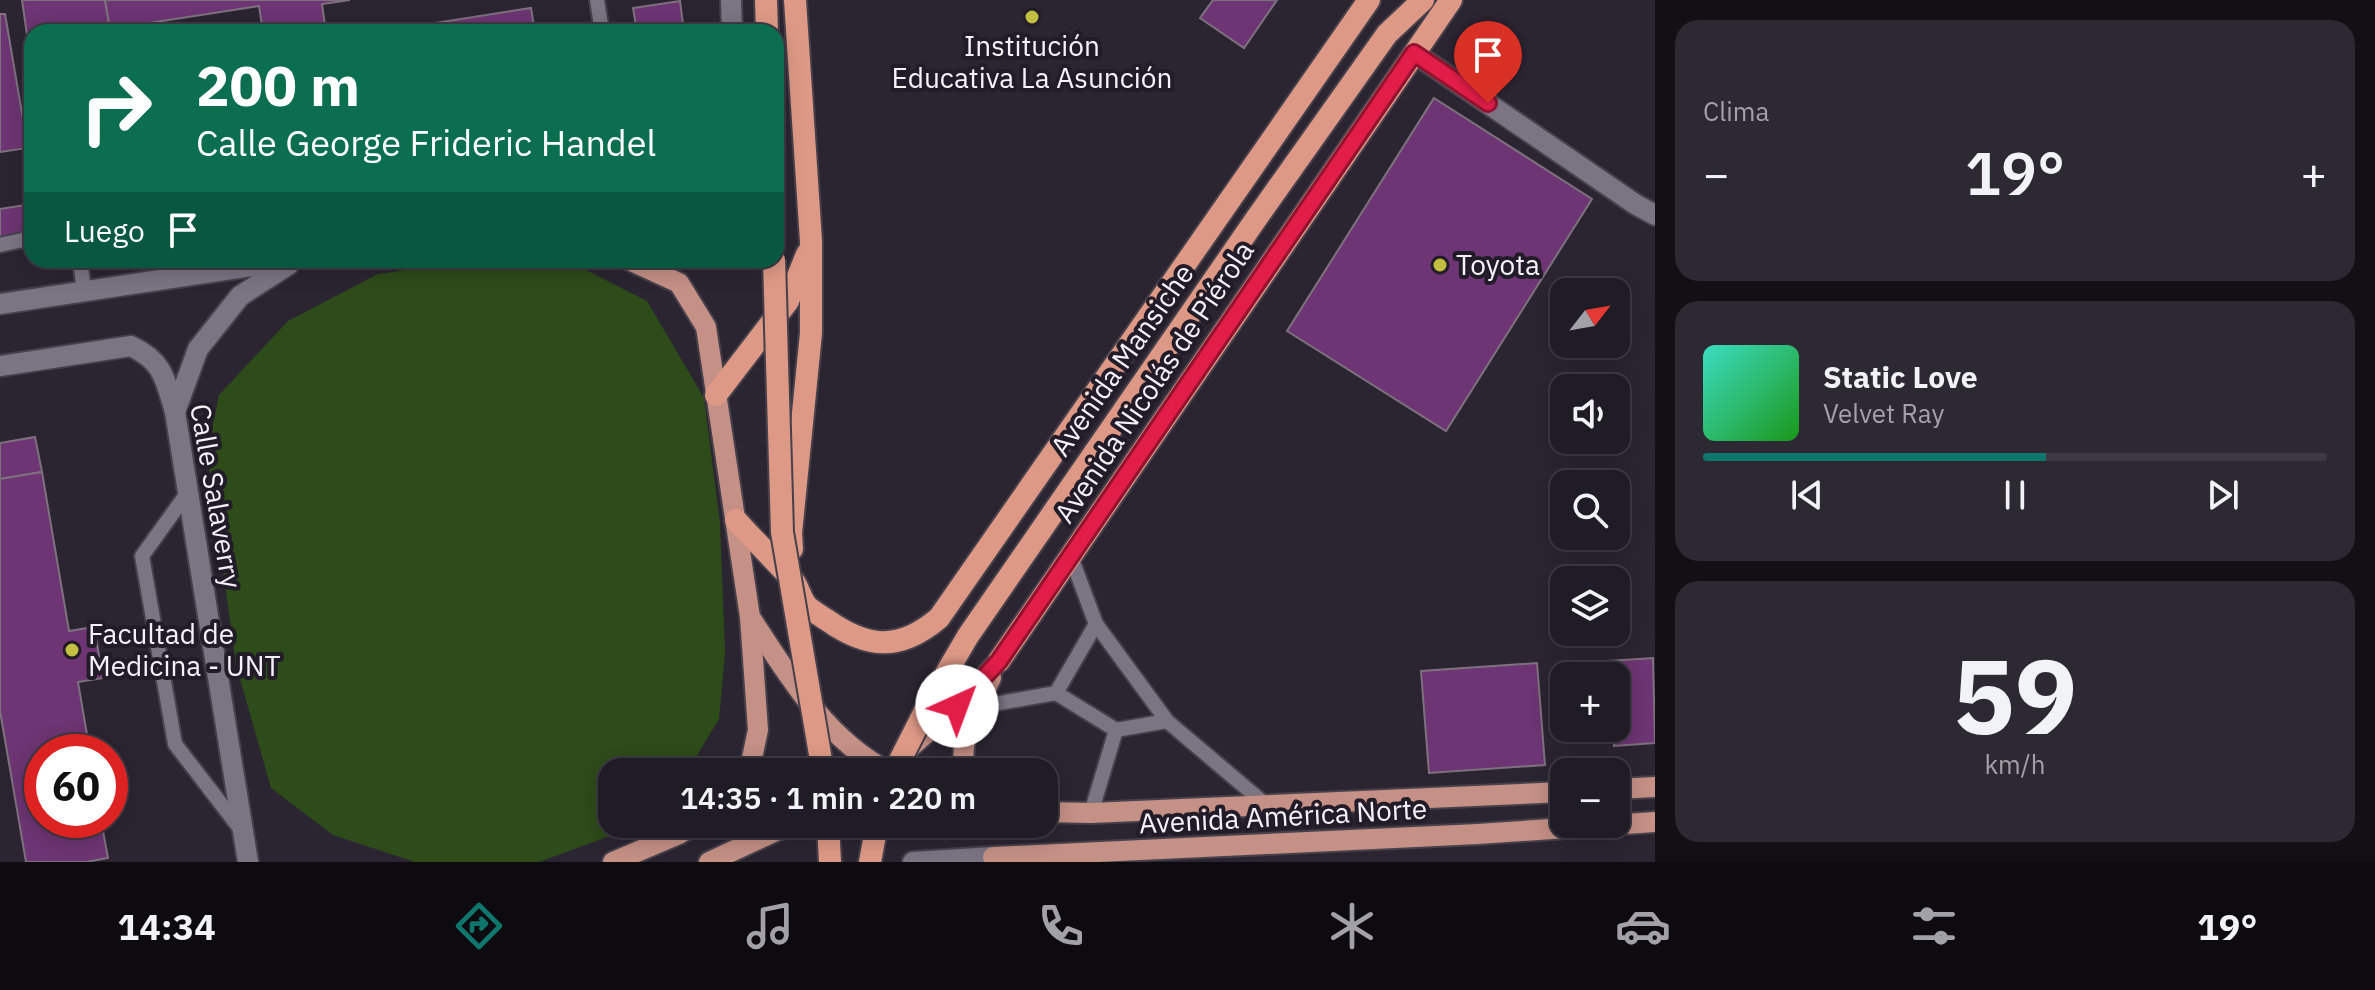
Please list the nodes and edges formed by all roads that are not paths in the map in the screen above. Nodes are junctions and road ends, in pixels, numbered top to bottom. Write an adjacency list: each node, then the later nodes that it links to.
1 (597, 0): 8 (lane)
2 (731, 0): 9 (main road)
3 (766, 0): 10 (highway)
4 (795, 0): 14 (highway)
5 (1369, 0): 29 (highway, Avenida Nicolás de Piérola)
6 (1423, 0): 40 (highway, Avenida Mansiche, bridge)
7 (1451, 0): 11 (highway, Avenida Nicolás de Piérola)
8 (601, 24)
9 (732, 24)
10 (767, 24)
11 (1414, 53): 12 (main road); 28 (highway, Avenida Nicolás de Piérola)
12 (1655, 215)
13 (24, 240): 15 (lane)
14 (811, 241): 24 (highway); 29 (highway)
15 (0, 245)
16 (81, 268): 21 (lane)
17 (240, 268): 21 (main road)
18 (282, 268): 25 (main road)
19 (646, 268): 24 (main road)
20 (774, 268): 38 (highway, bridge)
21 (84, 291): 22 (main road)
22 (0, 304)
23 (0, 366): 25 (main road, Calle Salaverry)
24 (716, 395): 27 (main road)
25 (175, 412): 26 (main road, Calle Salaverry)
26 (188, 492): 51 (main road, Calle Salaverry); 51 (lane)
27 (736, 520): 29 (highway, Avenida Nicolás de Piérola); 30 (main road)
28 (1071, 557): 31 (lane); 32 (highway, Avenida Nicolás de Piérola)
29 (795, 582)
30 (750, 617): 37 (main road); 39 (main road)
31 (1096, 624): 33 (lane); 35 (lane)
32 (999, 661): 34 (main road); 41 (main road, Avenida Nicolás de Piérola)
33 (1056, 693): 34 (lane); 36 (lane)
34 (977, 707): 42 (main road)
35 (1167, 721): 36 (lane); 47 (lane)
36 (1116, 730): 49 (lane)
37 (752, 758)
38 (821, 758)
39 (868, 758)
40 (894, 758)
41 (900, 758)
42 (963, 758)
43 (1655, 787): 44 (main road)
44 (1630, 788)
45 (1550, 793): 46 (main road, Avenida América Norte)
46 (1476, 797): 47 (main road, Avenida América Norte); 52 (main road)
47 (1265, 804): 49 (main road, Avenida América Norte)
48 (1058, 812): 49 (main road, Avenida América Norte)
49 (1091, 813)
50 (1655, 822): 52 (main road, Avenida América Norte)
51 (243, 832): 58 (main road, Calle Salaverry)
52 (1478, 834): 57 (main road, Avenida América Norte)
53 (670, 838): 59 (main road)
54 (761, 838): 60 (main road)
55 (829, 838): 61 (highway)
56 (874, 838): 62 (highway)
57 (989, 860): 63 (main road, Avenida América Norte)
58 (248, 862)
59 (613, 862)
60 (709, 862)
61 (830, 862)
62 (870, 862)
63 (913, 862)

